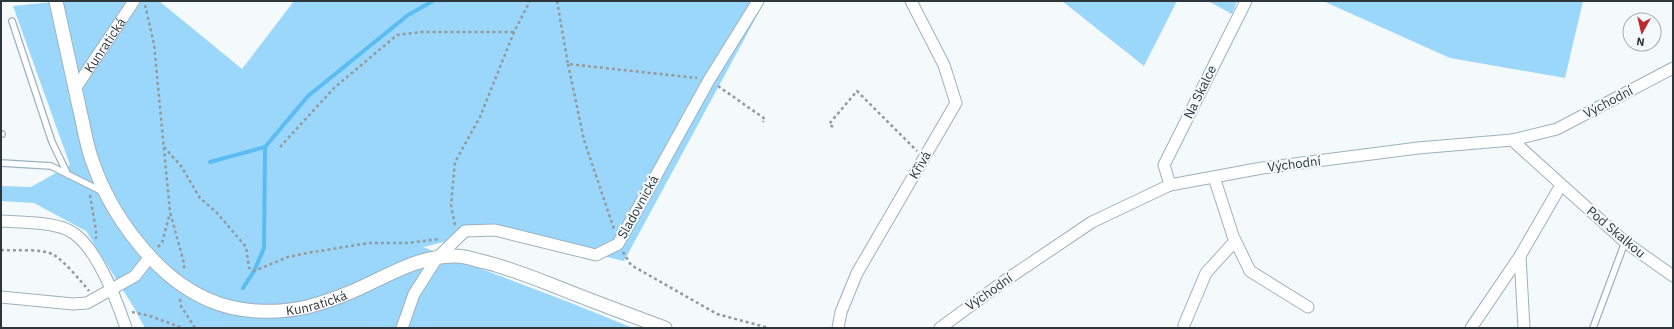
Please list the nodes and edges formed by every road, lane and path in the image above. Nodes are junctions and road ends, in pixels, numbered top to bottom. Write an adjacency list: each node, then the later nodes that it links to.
1 (56, 1): 13 (street, Kunratická)
2 (134, 1): 13 (street, Kunratická)
3 (144, 1): 17 (path)
4 (530, 1): 10 (path)
5 (557, 1): 12 (path)
6 (758, 1): 12 (street, Sladovnická)
7 (911, 1): 19 (street, Křivá)
8 (1246, 1): 24 (street, Na Skalce)
9 (12, 21): 21 (lane)
10 (514, 32): 18 (path); 29 (path)
11 (1673, 68): 16 (street, Východní)
12 (709, 80): 14 (path); 29 (street, Sladovnická)
13 (75, 89): 26 (street, Kunratická)
14 (763, 122)
15 (833, 127): 19 (path)
16 (1512, 140): 22 (street, Východní); 25 (street, Pod Skalkou)
17 (164, 147): 27 (path); 29 (path)
18 (280, 147)
19 (924, 158): 50 (street, Křivá)
20 (1, 163): 21 (lane)
21 (68, 175): 23 (lane)
22 (1214, 177): 24 (street, Východní); 30 (street)
23 (88, 184): 26 (lane); 33 (path)
24 (1170, 185): 51 (street, Východní)
25 (1561, 185): 31 (street, Pod Skalkou); 34 (street)
26 (105, 193): 35 (street, Kunratická)
27 (170, 212): 35 (path); 38 (path)
28 (1, 221): 33 (street)
29 (458, 237): 36 (street, Sladovnická)
30 (1235, 241): 42 (street); 44 (street)
31 (1625, 242): 37 (street, Pod Skalkou); 54 (lane)
32 (1, 250): 41 (path)
33 (90, 252): 39 (street)
34 (1520, 256): 52 (street); 53 (street)
35 (150, 258): 38 (street, Kunratická); 39 (street)
36 (437, 258): 38 (street, Kunratická); 48 (street, Sladovnická); 49 (street, Kunratická)
37 (1673, 276)
38 (180, 283): 47 (path)
39 (112, 290): 41 (street); 43 (street)
40 (1, 297): 41 (street)
41 (95, 299)
42 (1308, 307)
43 (120, 310): 45 (street); 46 (path)
44 (1184, 325)
45 (126, 328)
46 (183, 328)
47 (195, 328)
48 (402, 328)
49 (664, 328)
50 (838, 328)
51 (940, 328)
52 (1471, 328)
53 (1524, 328)
54 (1593, 328)

